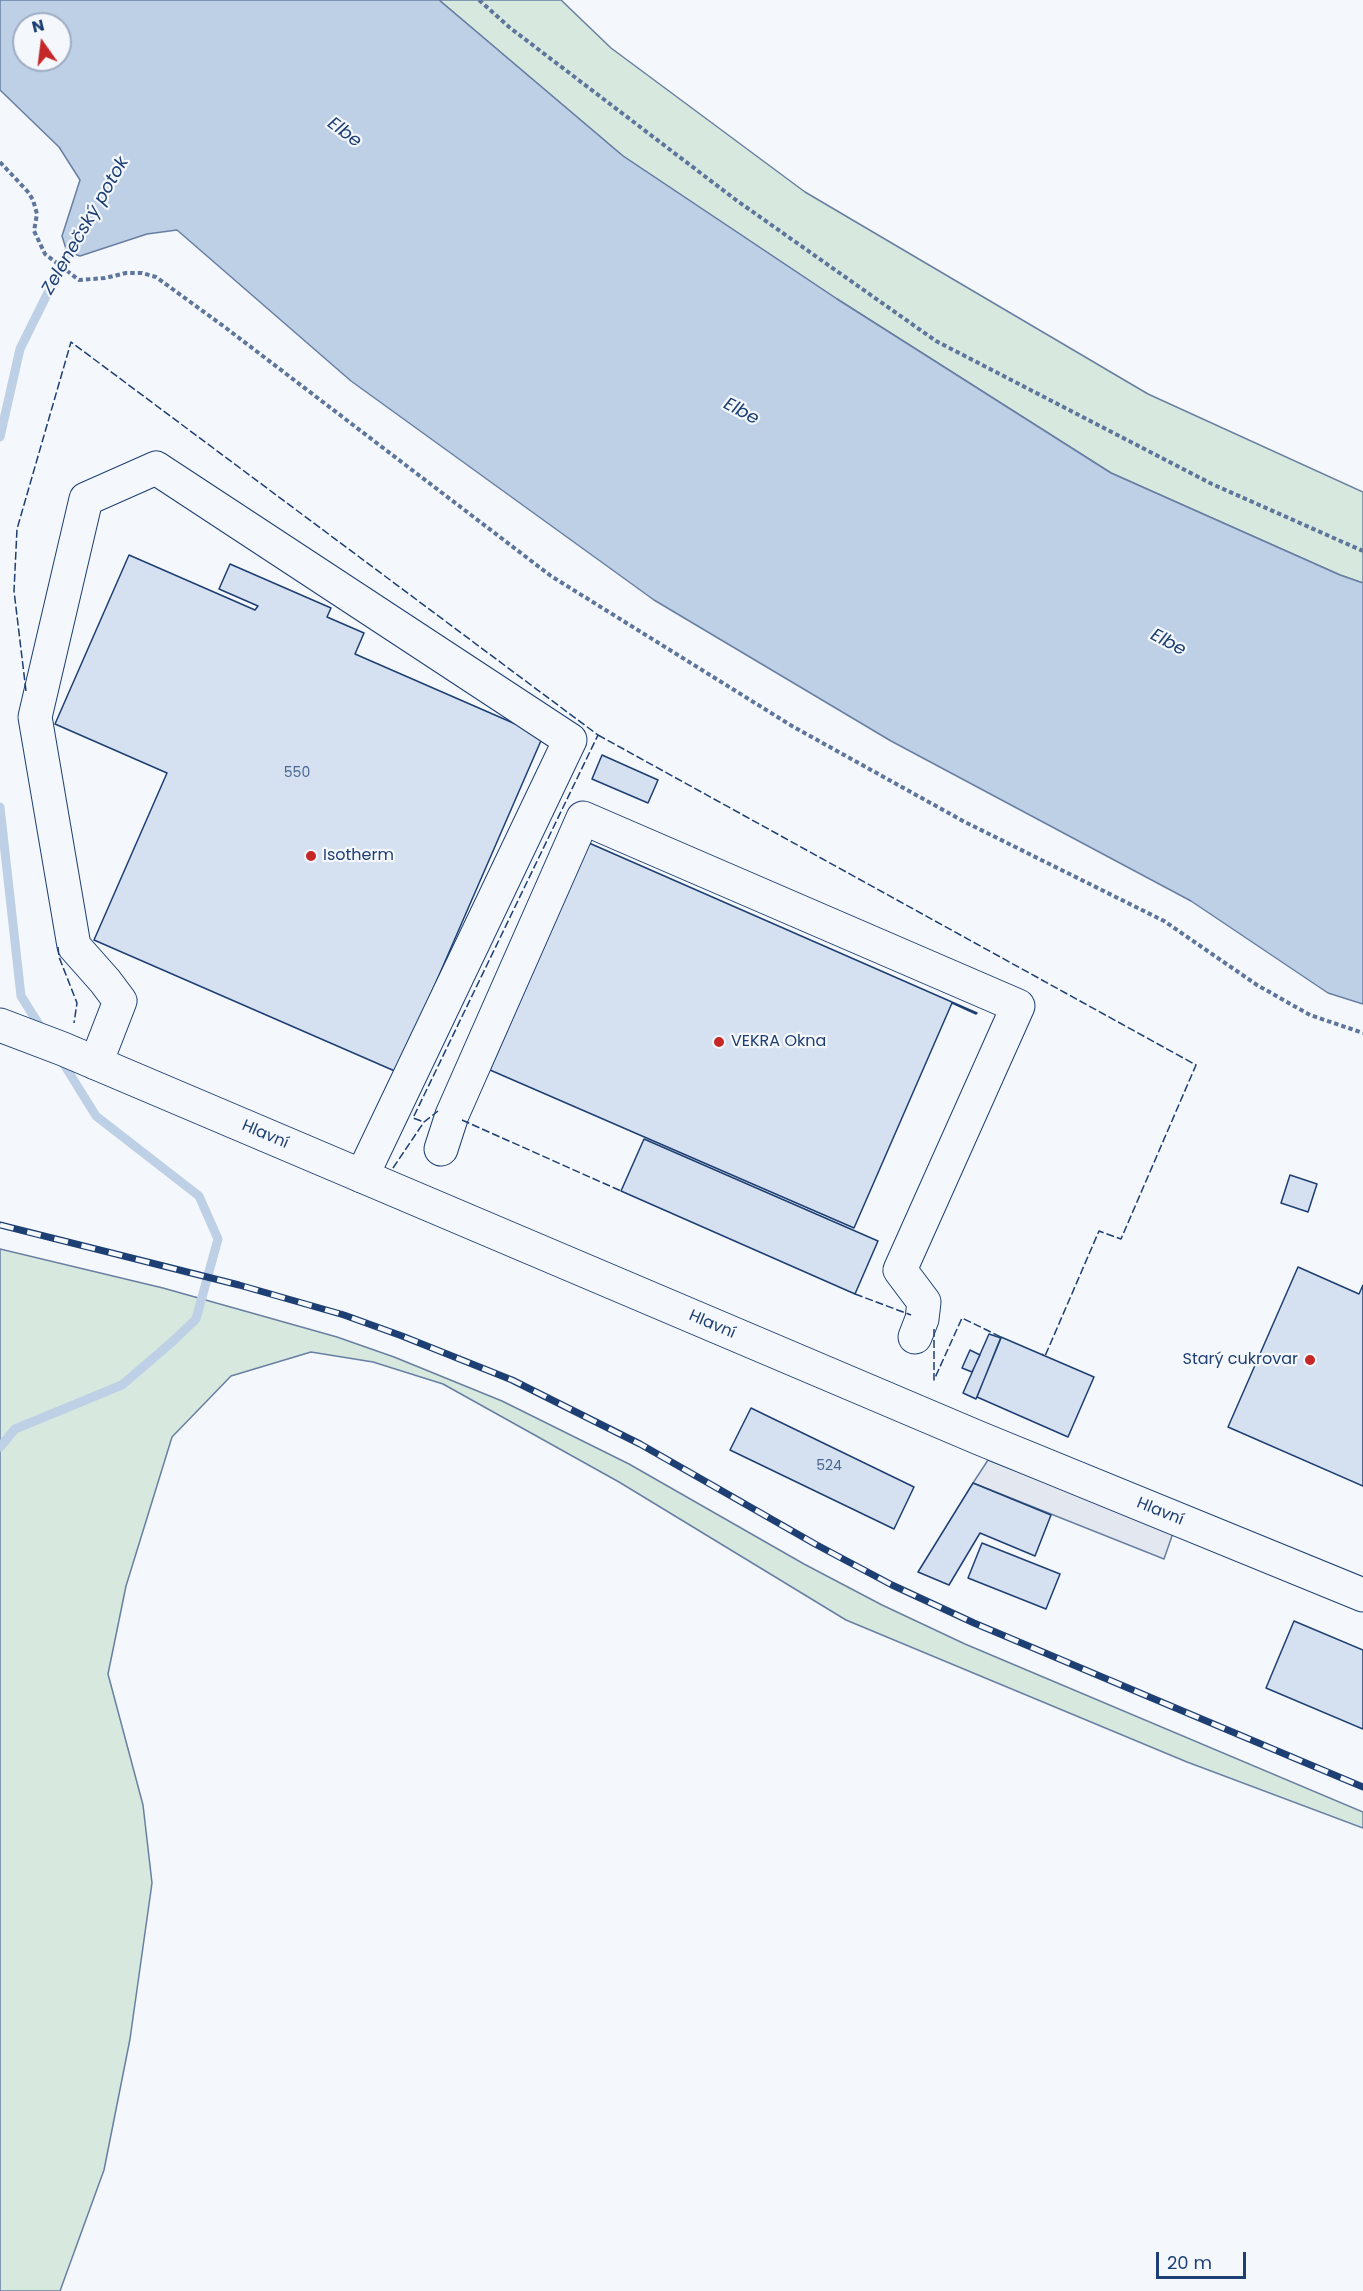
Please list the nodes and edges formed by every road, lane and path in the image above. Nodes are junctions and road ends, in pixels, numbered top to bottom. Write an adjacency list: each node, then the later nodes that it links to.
1 (479, 0): 3 (path)
2 (0, 162): 5 (path)
3 (1363, 551)
4 (0, 1025): 6 (main road, Hlavní)
5 (1363, 1033)
6 (96, 1063): 8 (main road, Hlavní); 8 (main road)
7 (441, 1149): 9 (main road)
8 (362, 1176): 10 (main road, Hlavní)
9 (915, 1337)
10 (1363, 1595)

